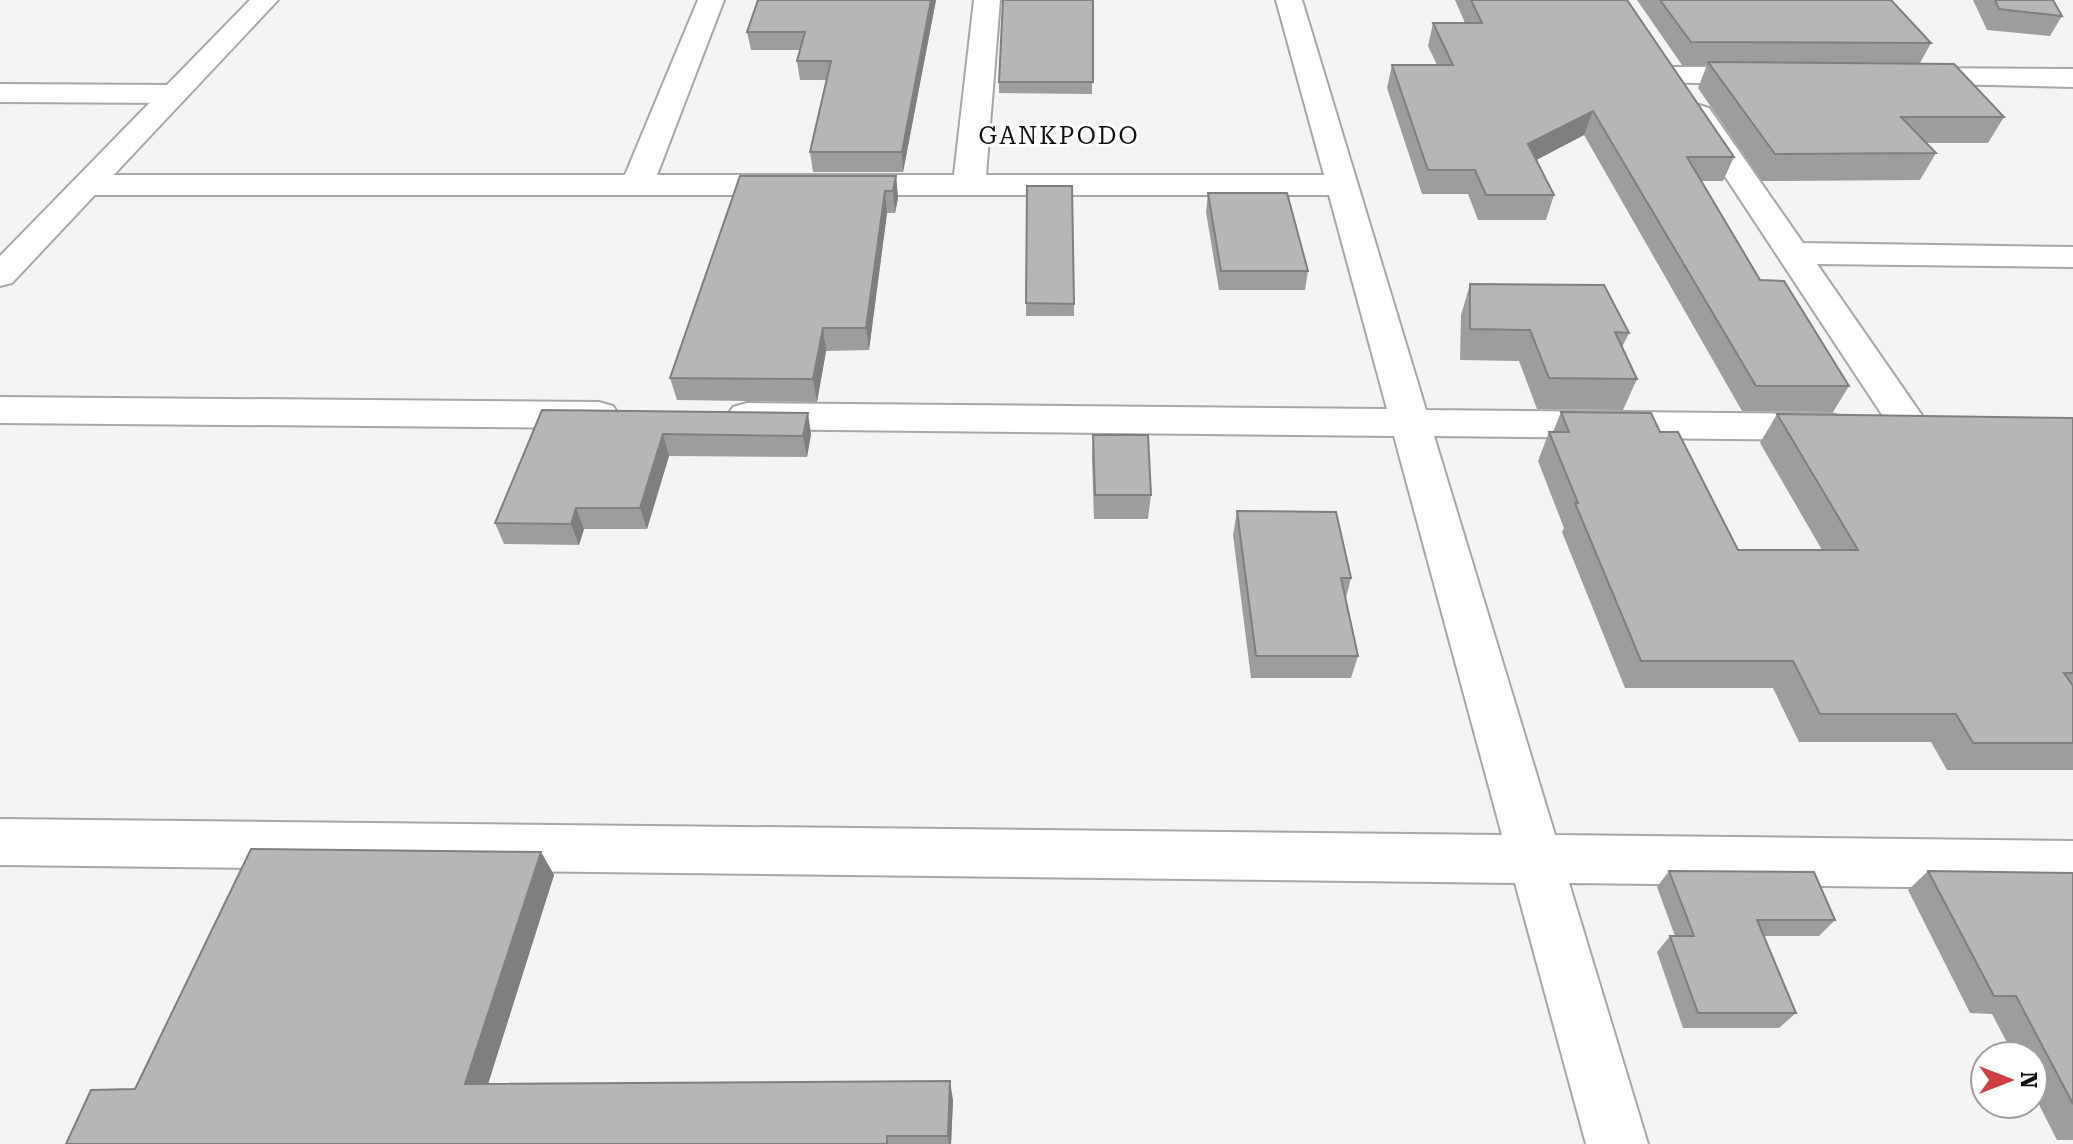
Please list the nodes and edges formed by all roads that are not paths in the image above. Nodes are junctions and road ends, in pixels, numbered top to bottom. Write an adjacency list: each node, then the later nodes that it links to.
1 (265, 0): 9 (street)
2 (711, 0): 11 (street)
3 (987, 0): 12 (street)
4 (1289, 0): 13 (street)
5 (1785, 76): 14 (street)
6 (1881, 77): 7 (street)
7 (2073, 78)
8 (0, 93): 9 (street)
9 (174, 94): 10 (street)
10 (88, 185): 11 (street); 16 (street)
11 (637, 185): 12 (street)
12 (969, 185): 13 (street)
13 (1341, 185): 20 (street)
14 (1793, 253): 15 (street); 20 (street)
15 (2073, 257)
16 (0, 276)
17 (0, 410): 18 (street)
18 (634, 415)
19 (713, 416): 20 (street)
20 (1410, 422): 22 (street)
21 (0, 842): 22 (street)
22 (1535, 859): 23 (street); 24 (street)
23 (2073, 865)
24 (1617, 1144)

